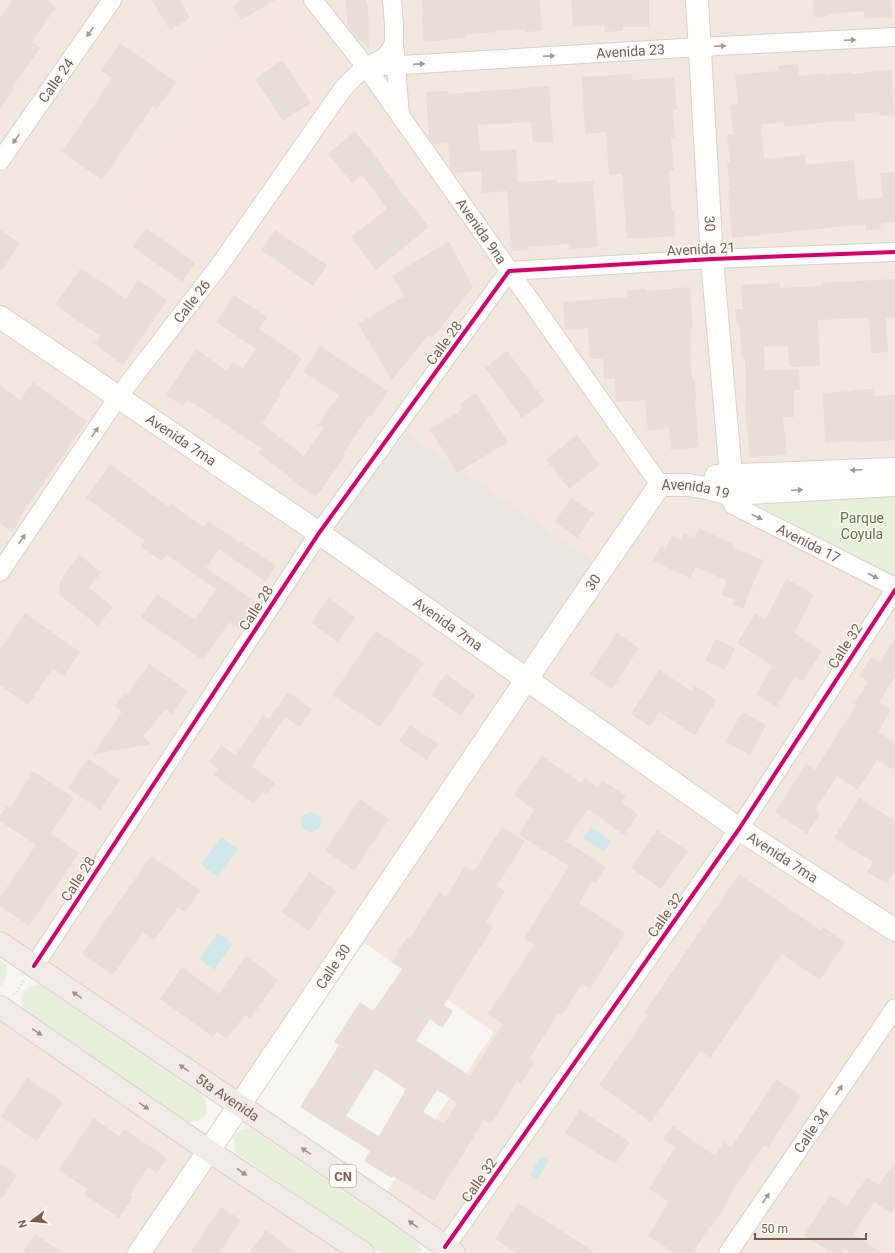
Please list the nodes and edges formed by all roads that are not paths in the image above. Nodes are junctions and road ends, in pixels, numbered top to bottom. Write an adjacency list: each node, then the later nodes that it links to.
1 (112, 0): 11 (street, Calle 24, one-way to 11)
2 (313, 0): 9 (street, Avenida 9na)
3 (392, 0): 6 (street)
4 (697, 0): 7 (main road, 30)
5 (895, 38): 7 (street, Avenida 23, one-way to 5)
6 (394, 42): 8 (street); 9 (street, Calle 26)
7 (700, 47): 8 (street, Avenida 23, one-way to 7); 13 (main road, 30)
8 (396, 66): 9 (street, Avenida 23); 10 (street)
9 (366, 68): 10 (street, Avenida 9na); 16 (street, Calle 26)
10 (400, 116): 14 (street, Avenida 9na)
11 (0, 161)
12 (895, 252): 13 (street, Avenida 21)
13 (712, 259): 14 (street, Avenida 21); 19 (main road, 30)
14 (509, 271): 18 (street, Avenida 9na); 21 (street, Calle 28)
15 (0, 317): 16 (main road, Avenida 7ma)
16 (118, 397): 21 (main road, Avenida 7ma); 22 (street, Calle 26, one-way to 16)
17 (895, 469): 19 (main road, Avenida 19, one-way to 19)
18 (660, 485): 19 (main road, Avenida 19); 24 (main road, 30)
19 (730, 485): 20 (main road, Avenida 19, one-way to 20); 23 (street, Avenida 17, one-way to 23)
20 (895, 485)
21 (319, 533): 24 (main road, Avenida 7ma); 28 (street, Calle 28)
22 (0, 572)
23 (895, 589): 25 (street, Calle 32)
24 (526, 678): 25 (main road, Avenida 7ma); 31 (main road, Calle 30)
25 (739, 829): 26 (main road, Avenida 7ma); 33 (street, Calle 32)
26 (895, 930)
27 (0, 943): 28 (highway, 5ta Avenida / CN)
28 (34, 966): 31 (highway, 5ta Avenida / CN, one-way to 28)
29 (895, 1008): 36 (street, Calle 34, one-way to 29)
30 (2, 1011): 32 (highway, one-way to 32)
31 (240, 1106): 32 (main road, Calle 30); 33 (highway, 5ta Avenida / CN, one-way to 31)
32 (209, 1151): 34 (main road, Calle 30); 35 (highway, one-way to 35)
33 (449, 1250)
34 (139, 1253)
35 (363, 1253)
36 (728, 1253)

